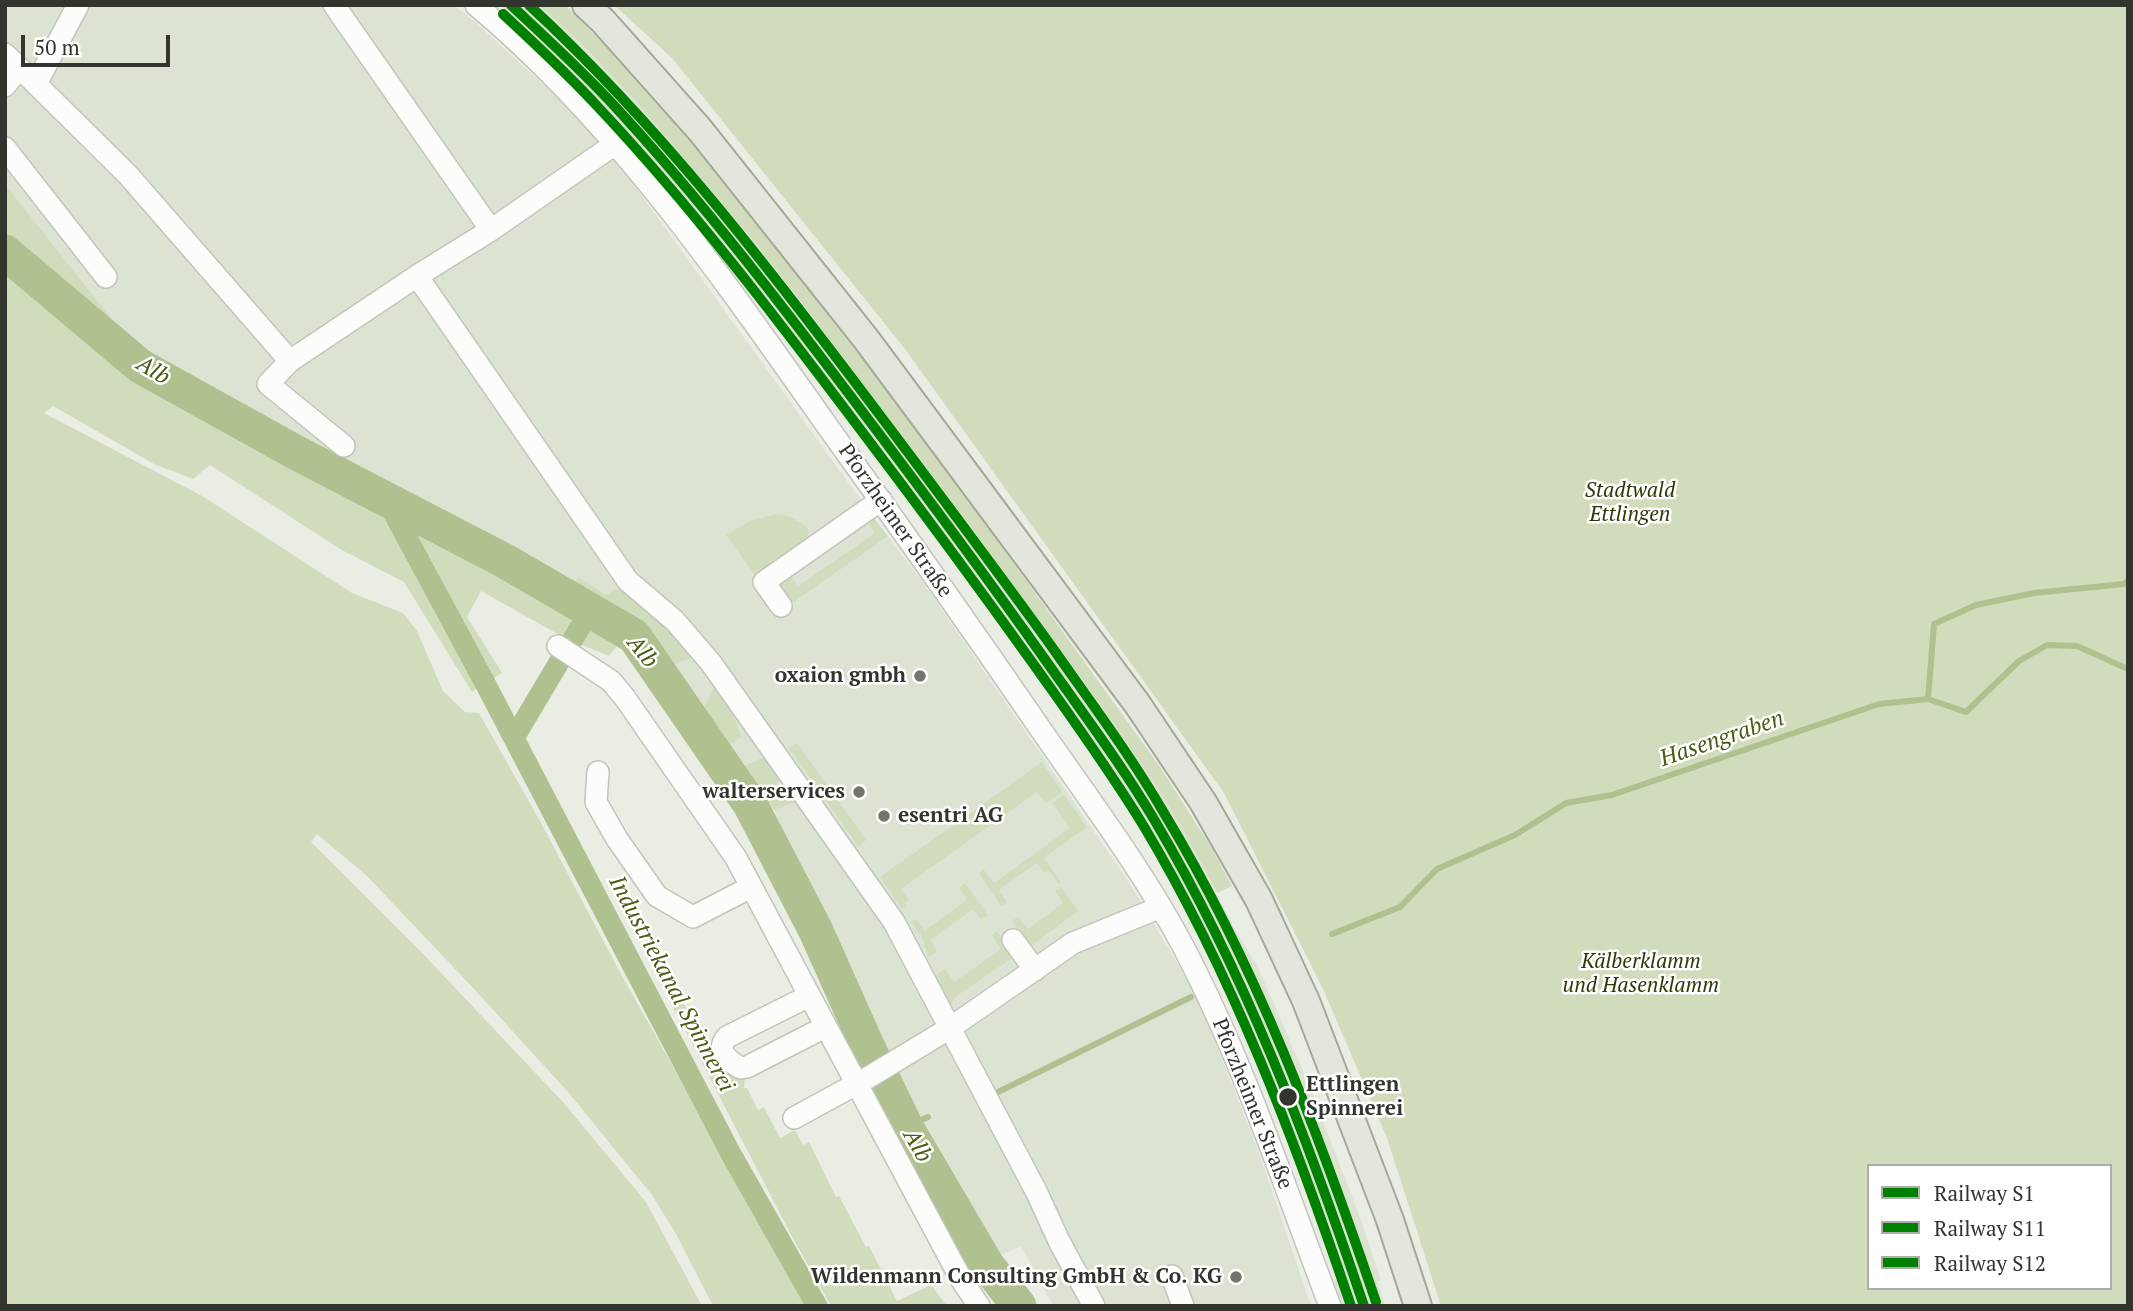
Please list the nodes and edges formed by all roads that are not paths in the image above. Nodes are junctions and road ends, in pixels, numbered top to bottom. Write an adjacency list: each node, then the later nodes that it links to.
1 (78, 5): 6 (street)
2 (334, 5): 10 (street)
3 (476, 5): 8 (street, Pforzheimer Straße)
4 (586, 5): 33 (main road)
5 (12, 61): 6 (street); 7 (street)
6 (36, 85): 13 (street)
7 (5, 86)
8 (615, 144): 10 (street); 15 (street, Pforzheimer Straße)
9 (5, 148): 12 (street)
10 (491, 230): 11 (street)
11 (417, 276): 13 (street); 25 (street)
12 (106, 277)
13 (290, 361): 14 (street)
14 (344, 446)
15 (881, 500): 16 (street); 20 (street, Pforzheimer Straße)
16 (781, 606)
17 (558, 646): 19 (street)
18 (598, 772): 19 (street)
19 (751, 887): 23 (street)
20 (1161, 907): 22 (street); 32 (street, Pforzheimer Straße)
21 (1013, 940): 22 (street)
22 (1035, 970): 25 (street)
23 (809, 996): 24 (street); 24 (street)
24 (825, 1027): 26 (street)
25 (950, 1028): 26 (street); 30 (street)
26 (862, 1081): 27 (street); 29 (street)
27 (794, 1118)
28 (1172, 1276): 31 (street)
29 (979, 1306)
30 (1094, 1306)
31 (1182, 1306)
32 (1330, 1306)
33 (1418, 1306)

